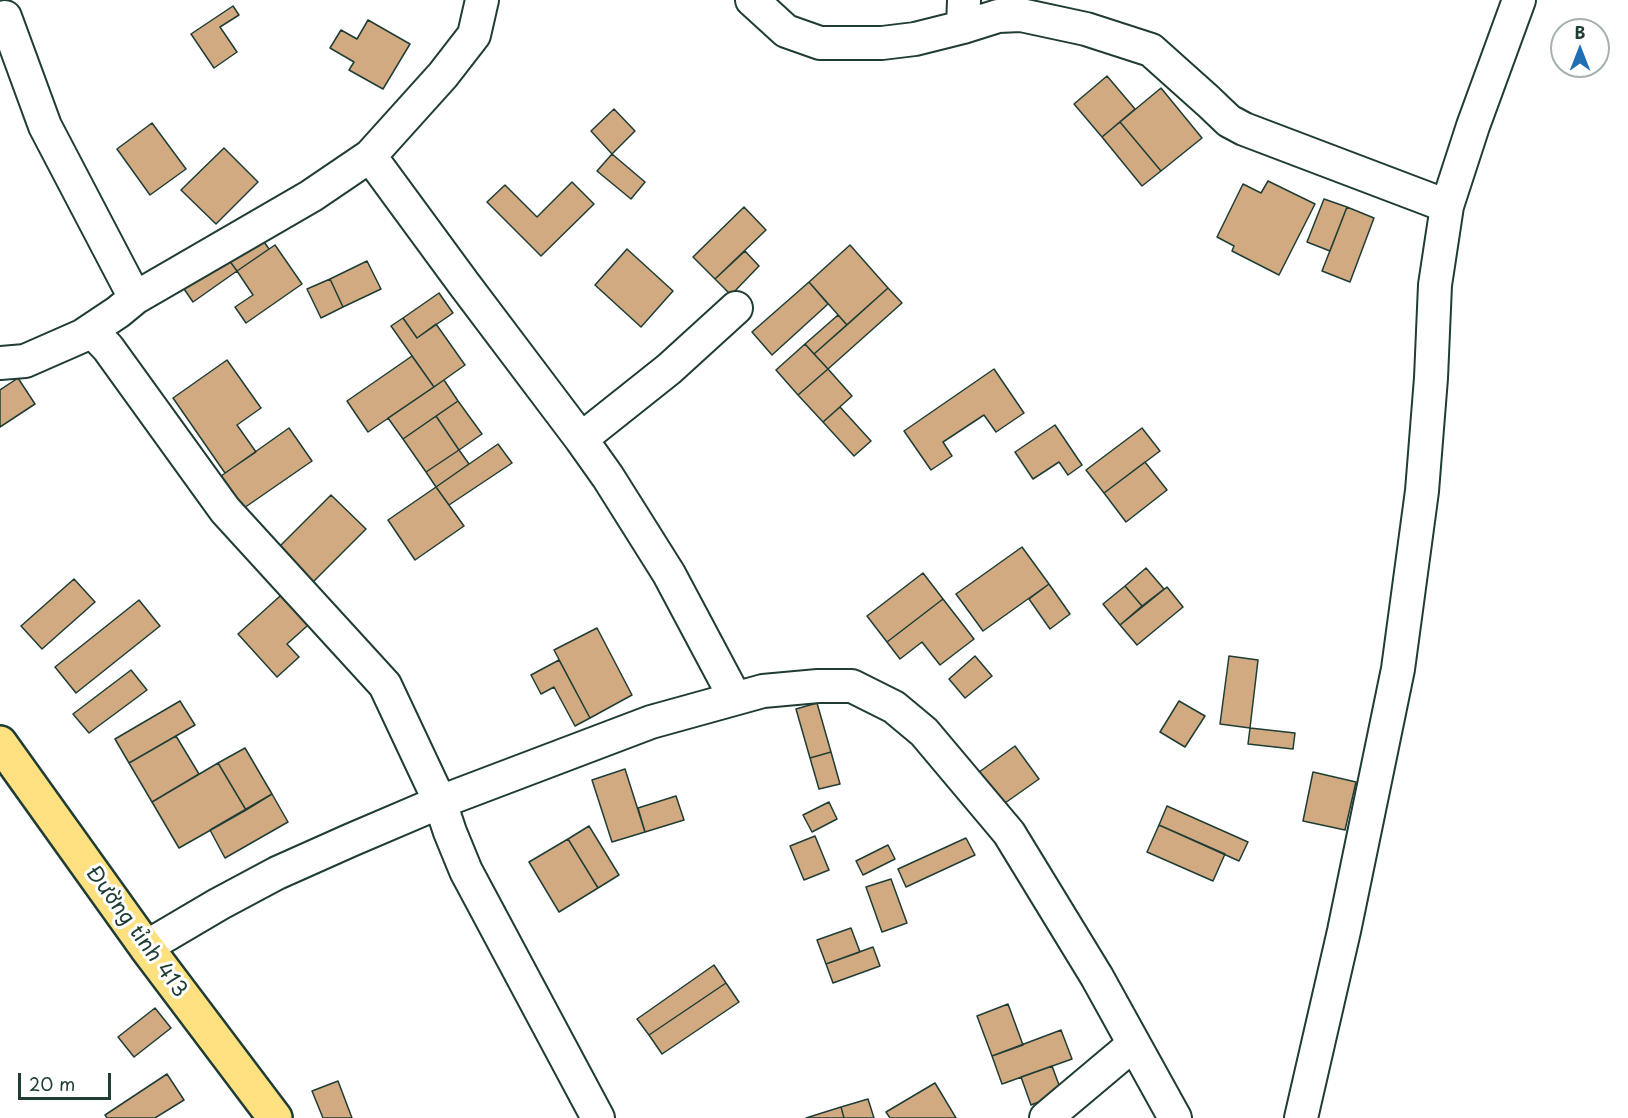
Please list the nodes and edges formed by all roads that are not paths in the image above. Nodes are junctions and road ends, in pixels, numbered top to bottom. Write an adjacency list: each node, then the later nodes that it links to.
1 (482, 0): 6 (street)
2 (752, 0): 4 (street)
3 (1519, 0): 7 (street)
4 (964, 14): 7 (street)
5 (5, 17): 8 (street)
6 (370, 156): 8 (street); 12 (street)
7 (1447, 206): 22 (street)
8 (135, 298): 10 (street)
9 (736, 308): 12 (street)
10 (91, 330): 11 (street); 15 (street)
11 (0, 363)
12 (582, 439): 13 (street)
13 (735, 698): 15 (street); 17 (street)
14 (0, 743): 16 (main road, Đường tỉnh 413)
15 (440, 802): 16 (street); 19 (street)
16 (146, 947): 18 (main road, Đường tỉnh 413)
17 (1134, 1044): 20 (street); 21 (street)
18 (275, 1118)
19 (598, 1118)
20 (1046, 1118)
21 (1174, 1118)
22 (1301, 1118)

